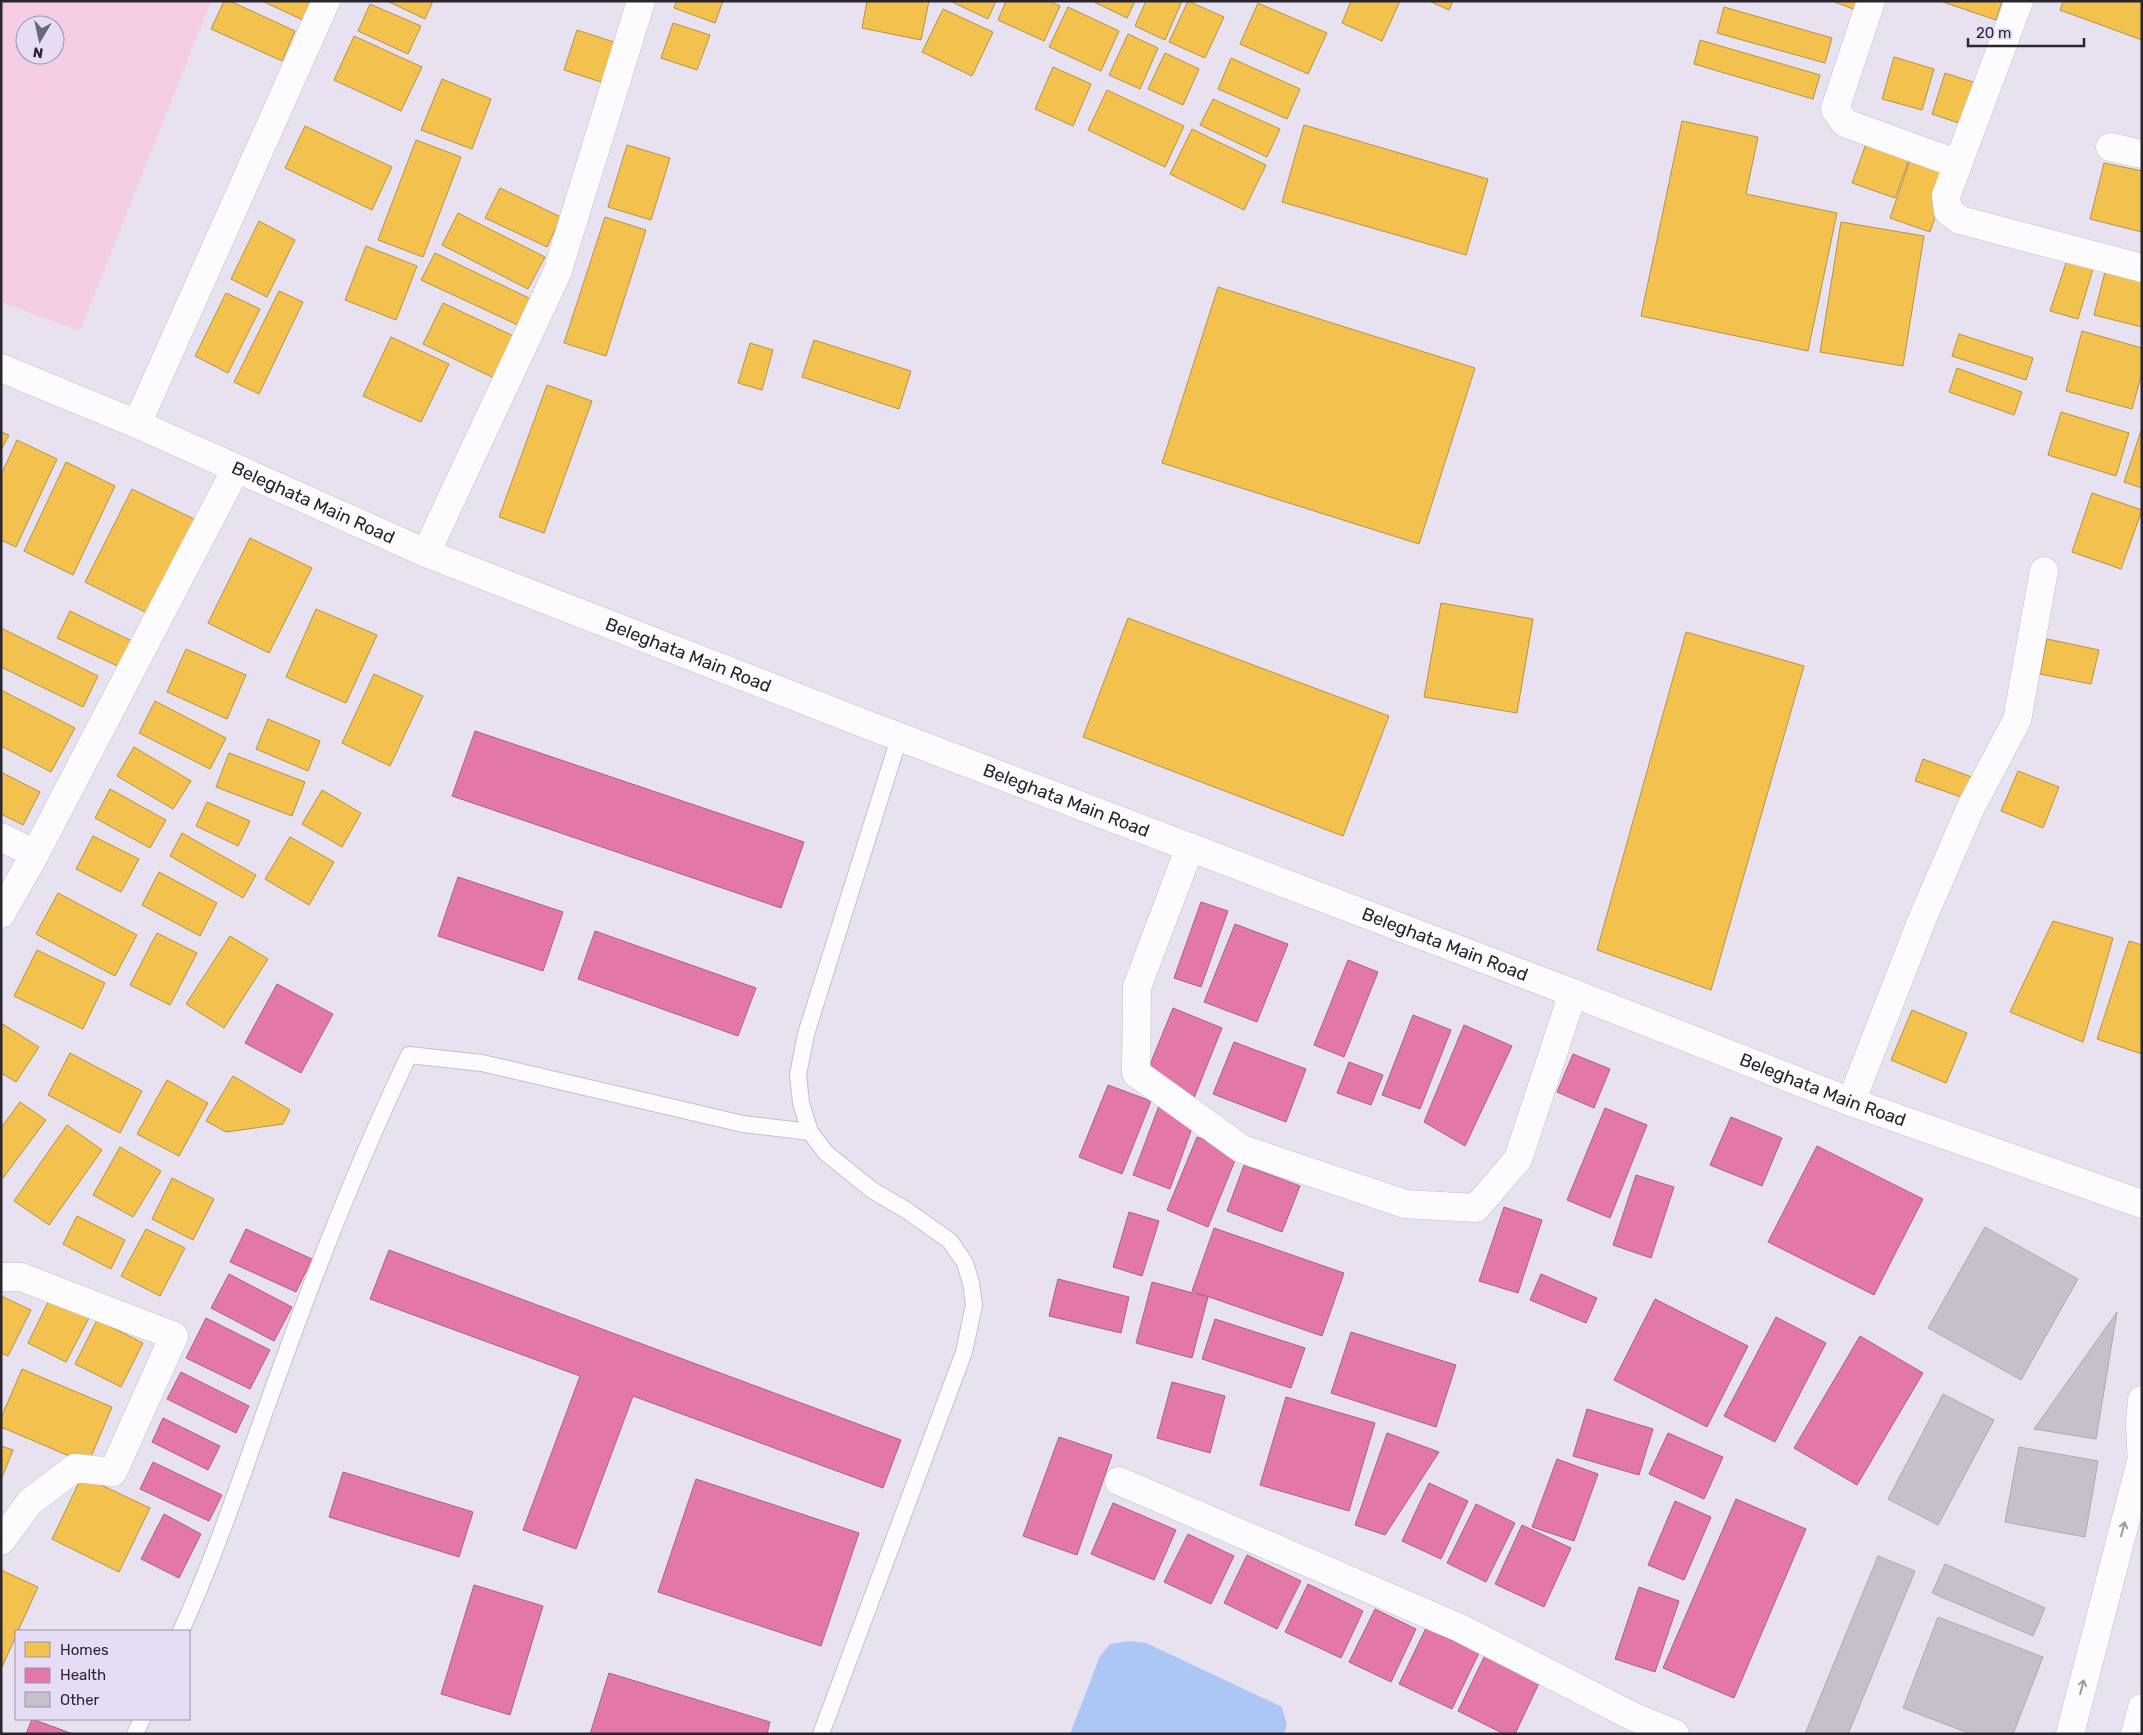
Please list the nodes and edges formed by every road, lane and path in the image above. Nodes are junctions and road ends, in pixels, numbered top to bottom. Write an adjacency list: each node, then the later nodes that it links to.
1 (326, 1): 10 (street)
2 (641, 1): 12 (street)
3 (1871, 1): 7 (street)
4 (2018, 1): 7 (street)
5 (2110, 146): 6 (street)
6 (2142, 154)
7 (1958, 164): 8 (street)
8 (2142, 268)
9 (1, 368): 10 (street, Beleghata Main Road)
10 (137, 424): 11 (street, Beleghata Main Road)
11 (236, 469): 12 (street, Beleghata Main Road); 17 (street)
12 (426, 553): 14 (street, Beleghata Main Road)
13 (2044, 571): 20 (street)
14 (899, 738): 16 (street, Beleghata Main Road); 21 (lane)
15 (1, 837): 17 (street)
16 (1190, 847): 19 (street, Beleghata Main Road); 19 (street)
17 (34, 854): 18 (street)
18 (1, 914)
19 (1573, 993): 20 (street, Beleghata Main Road)
20 (1851, 1102): 22 (street, Beleghata Main Road)
21 (810, 1132): 28 (lane); 32 (lane)
22 (2142, 1204)
23 (1, 1277): 27 (street)
24 (2142, 1400): 25 (street)
25 (2141, 1467): 34 (street, one-way to 25)
26 (1118, 1481): 33 (street)
27 (1, 1541)
28 (181, 1630)
29 (2142, 1708): 35 (street)
30 (142, 1720): 31 (lane)
31 (135, 1734)
32 (821, 1734)
33 (1675, 1734)
34 (2070, 1734)
35 (2135, 1734)

